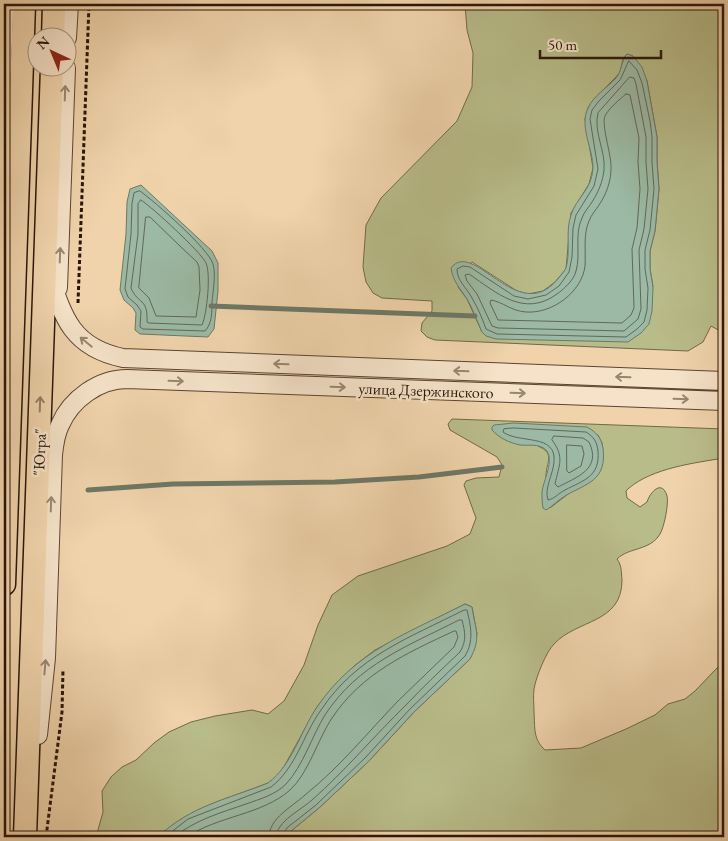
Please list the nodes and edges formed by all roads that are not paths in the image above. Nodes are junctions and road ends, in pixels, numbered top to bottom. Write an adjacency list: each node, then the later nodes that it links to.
1 (10, 4): 9 (lane)
2 (24, 4): 12 (highway, "Югра")
3 (54, 4): 5 (highway)
4 (69, 4): 6 (street)
5 (53, 28)
6 (68, 28)
7 (52, 78): 11 (highway, "Югра")
8 (66, 78): 13 (street, one-way to 8)
9 (9, 152)
10 (10, 181): 12 (lane)
11 (46, 263): 13 (street, улица Дзержинского); 17 (highway, "Югра", one-way to 11)
12 (15, 288): 18 (highway, "Югра")
13 (59, 304): 14 (street, улица Дзержинского, one-way to 13)
14 (724, 381)
15 (724, 401): 16 (street, улица Дзержинского, one-way to 15)
16 (60, 424): 17 (street); 19 (street, one-way to 16)
17 (38, 470): 19 (highway, "Югра")
18 (4, 584)
19 (26, 837)

